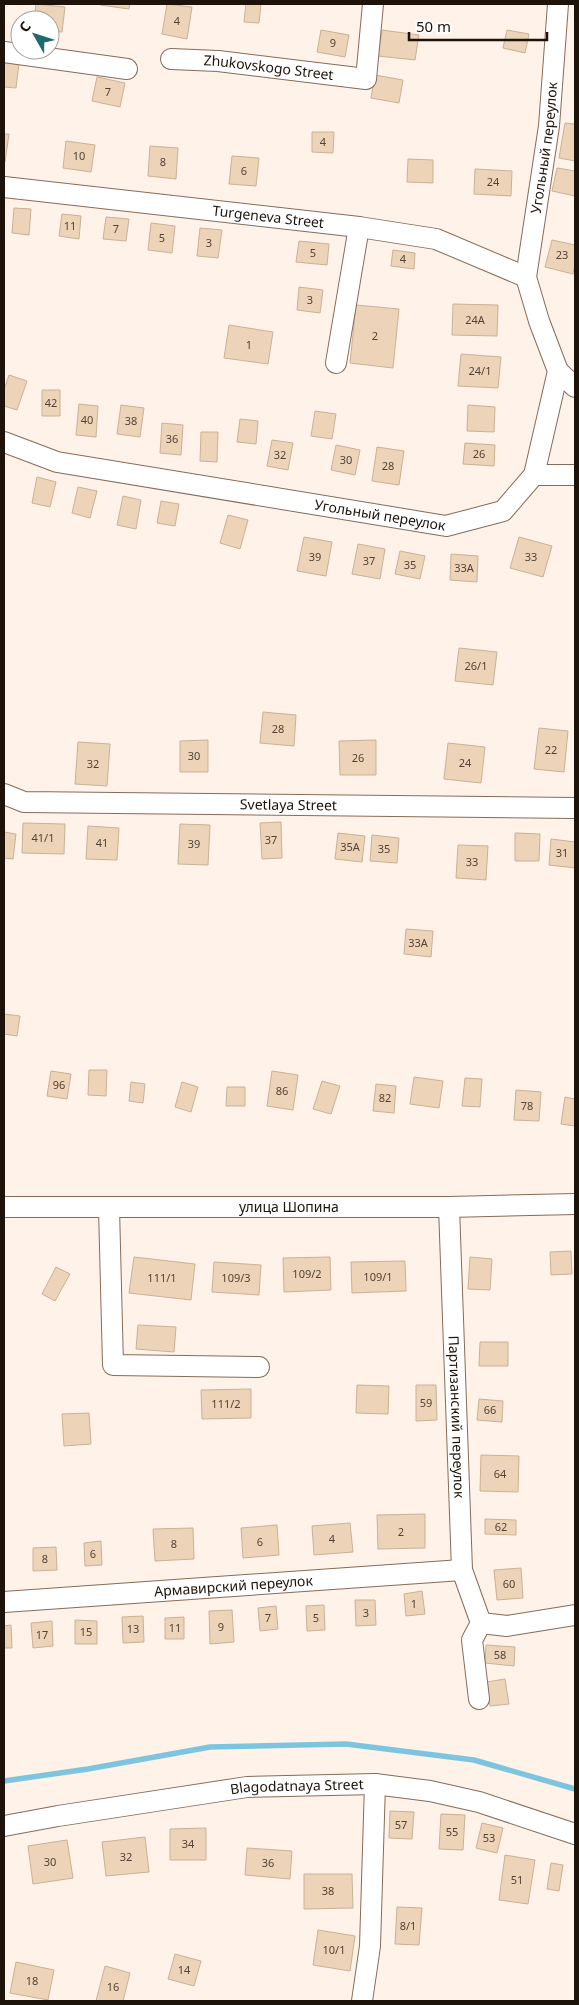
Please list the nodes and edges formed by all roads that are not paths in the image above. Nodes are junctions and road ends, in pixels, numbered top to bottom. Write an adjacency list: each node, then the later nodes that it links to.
1 (373, 4): 4 (street, Zhukovskogo Street)
2 (558, 4): 8 (street, Угольный переулок)
3 (4, 52): 5 (street)
4 (171, 59)
5 (127, 69)
6 (4, 187): 7 (street, Turgeneva Street)
7 (359, 227): 8 (street, Turgeneva Street); 9 (street)
8 (526, 276): 10 (street, Угольный переулок)
9 (336, 363)
10 (558, 371): 11 (street); 14 (street, Угольный переулок)
11 (575, 386)
12 (4, 442): 14 (street, Угольный переулок)
13 (575, 474): 14 (street)
14 (534, 475)
15 (4, 794): 16 (street, Svetlaya Street)
16 (575, 808)
17 (575, 1204): 19 (street, улица Шопина)
18 (4, 1207): 20 (street, улица Шопина)
19 (449, 1207): 20 (street, улица Шопина); 22 (street, Партизанский переулок)
20 (109, 1208): 21 (street)
21 (259, 1367)
22 (462, 1570): 23 (street, Армавирский переулок); 25 (street, Партизанский переулок)
23 (4, 1602)
24 (575, 1615): 25 (street)
25 (481, 1623): 26 (street)
26 (479, 1699)
27 (375, 1784): 28 (street, Blagodatnaya Street); 29 (street); 30 (street, Blagodatnaya Street)
28 (4, 1826)
29 (575, 1834)
30 (362, 2001)

